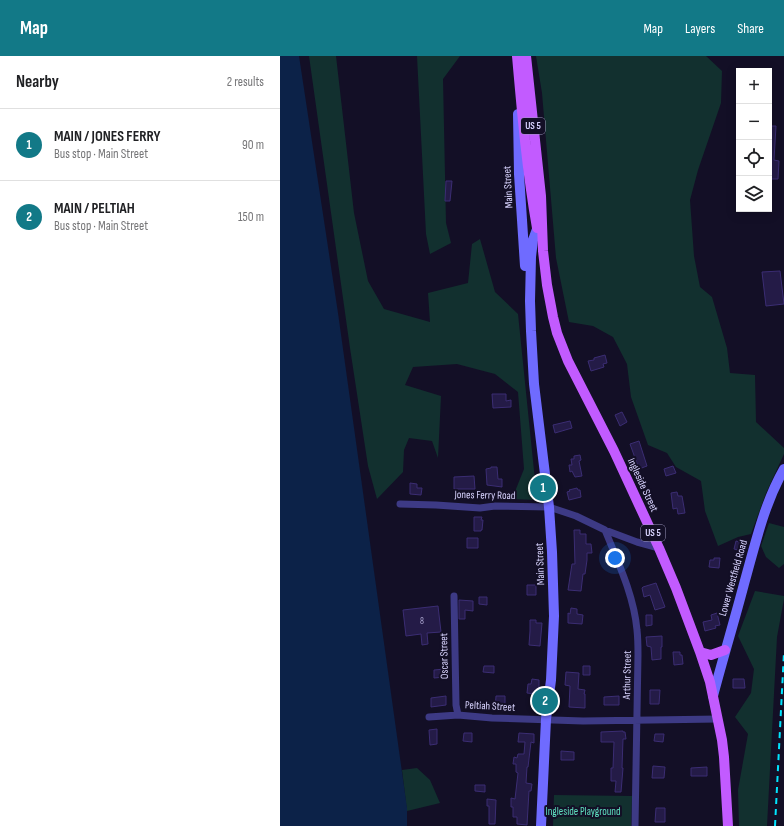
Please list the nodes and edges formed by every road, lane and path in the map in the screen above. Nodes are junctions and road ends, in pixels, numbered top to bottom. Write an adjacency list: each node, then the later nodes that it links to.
1 (517, 56): 3 (main road, Main Street / US 5)
2 (526, 56): 4 (main road, US 5)
3 (518, 70): 4 (main road, Main Street / US 5); 8 (main road, Main Street)
4 (536, 196): 5 (main road, Ingleside Street / US 5); 6 (main road, Ingleside Street / US 5)
5 (542, 216): 6 (main road, Main Street); 7 (main road, Ingleside Street / US 5)
6 (537, 227): 7 (main road, Ingleside Street / US 5); 8 (main road, Main Street)
7 (543, 251): 13 (main road, Ingleside Street / US 5)
8 (530, 301): 11 (main road, Main Street)
9 (784, 469): 15 (main road, Lower Westfield Road)
10 (400, 504): 11 (street, Jones Ferry Road)
11 (549, 507): 12 (street, Jones Ferry Road); 20 (main road, Main Street)
12 (605, 530): 13 (street, Jones Ferry Road); 22 (street, Arthur Street)
13 (659, 548): 16 (main road, Ingleside Street / US 5)
14 (454, 596): 18 (street, Oscar Street)
15 (725, 650): 16 (main road); 17 (main road, Lower Westfield Road)
16 (700, 652): 17 (main road, Ingleside Street / US 5)
17 (713, 696): 21 (main road, Ingleside Street / US 5)
18 (458, 715): 19 (street, Peltiah Street); 20 (street, Peltiah Street)
19 (429, 717)
20 (546, 719): 22 (street, Peltiah Street); 23 (main road, Main Street)
21 (718, 719): 22 (street, Peltiah Street); 25 (main road, Ingleside Street / US 5)
22 (637, 720): 24 (street, Arthur Street)
23 (541, 826)
24 (635, 826)
25 (728, 826)

